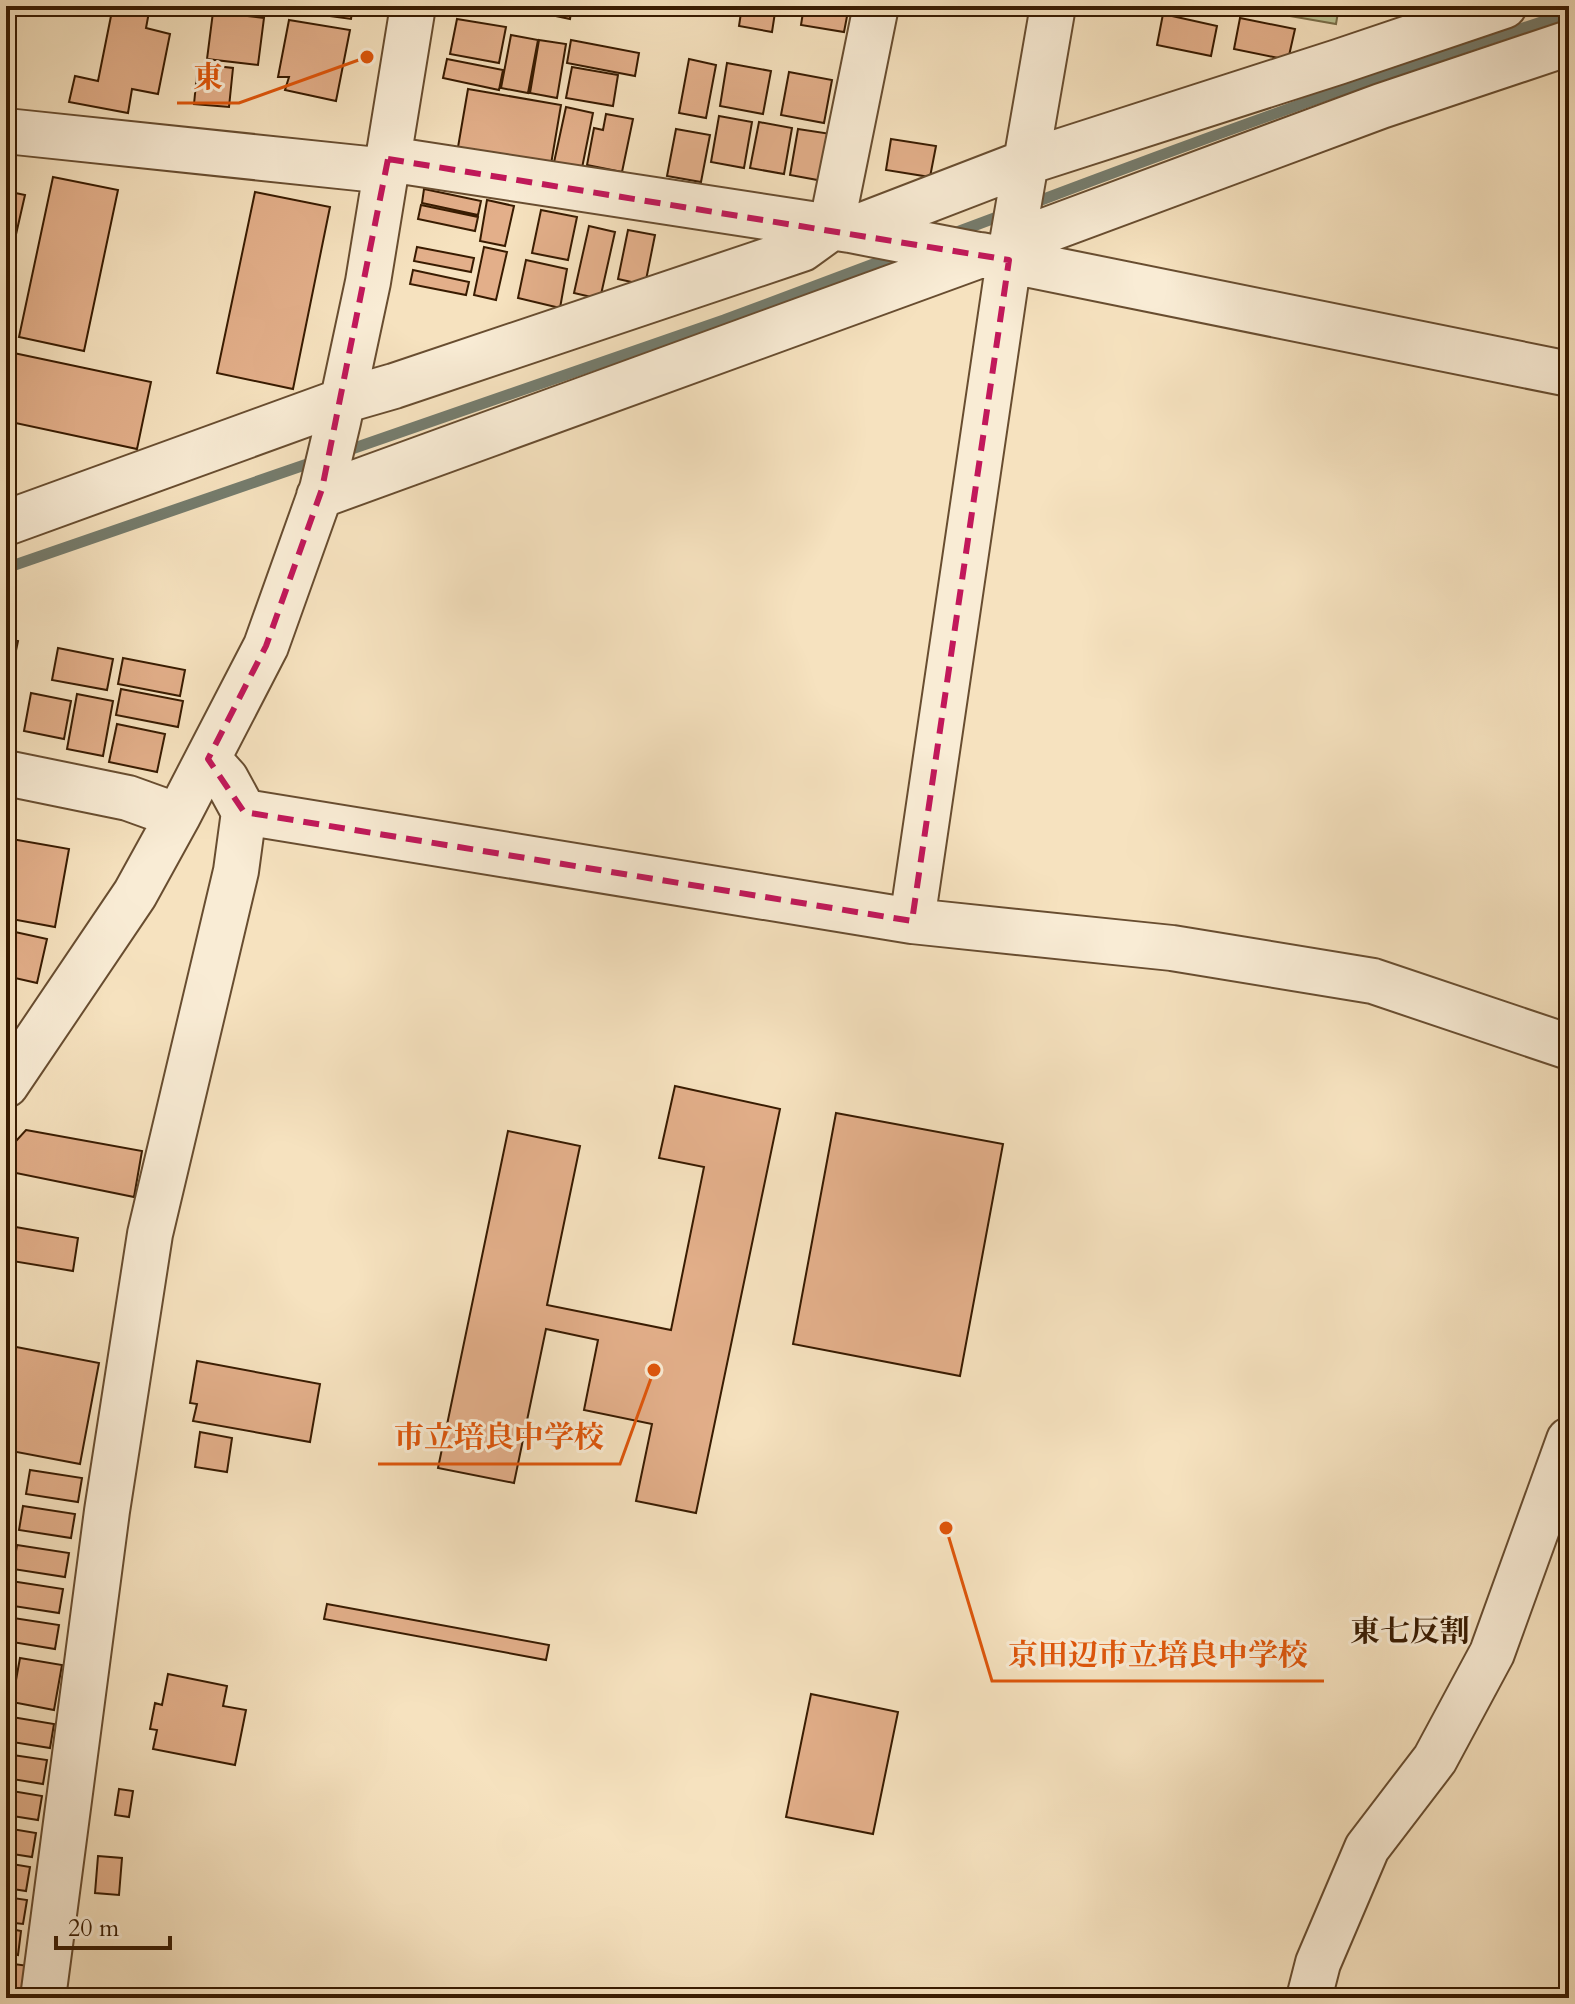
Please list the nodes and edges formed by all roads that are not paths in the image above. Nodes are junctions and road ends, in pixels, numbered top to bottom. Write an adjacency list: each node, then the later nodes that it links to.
1 (413, 6): 7 (street)
2 (876, 6): 9 (street)
3 (1053, 6): 8 (street)
4 (1504, 6): 8 (street)
5 (1569, 43): 10 (street)
6 (6, 131): 7 (street)
7 (387, 165): 9 (street); 12 (street)
8 (1024, 167): 9 (street); 10 (street)
9 (840, 229): 10 (street); 12 (street)
10 (1004, 247): 11 (street); 13 (street); 19 (street)
11 (1569, 374)
12 (340, 412): 13 (street); 14 (street)
13 (320, 492): 15 (street)
14 (6, 523)
15 (208, 759): 17 (street); 18 (street)
16 (6, 773): 18 (street)
17 (244, 812): 19 (street); 23 (street)
18 (178, 816): 21 (street)
19 (912, 921): 20 (street)
20 (1569, 1047)
21 (6, 1085)
22 (1569, 1440): 24 (street)
23 (43, 1998)
24 (1309, 1998)

